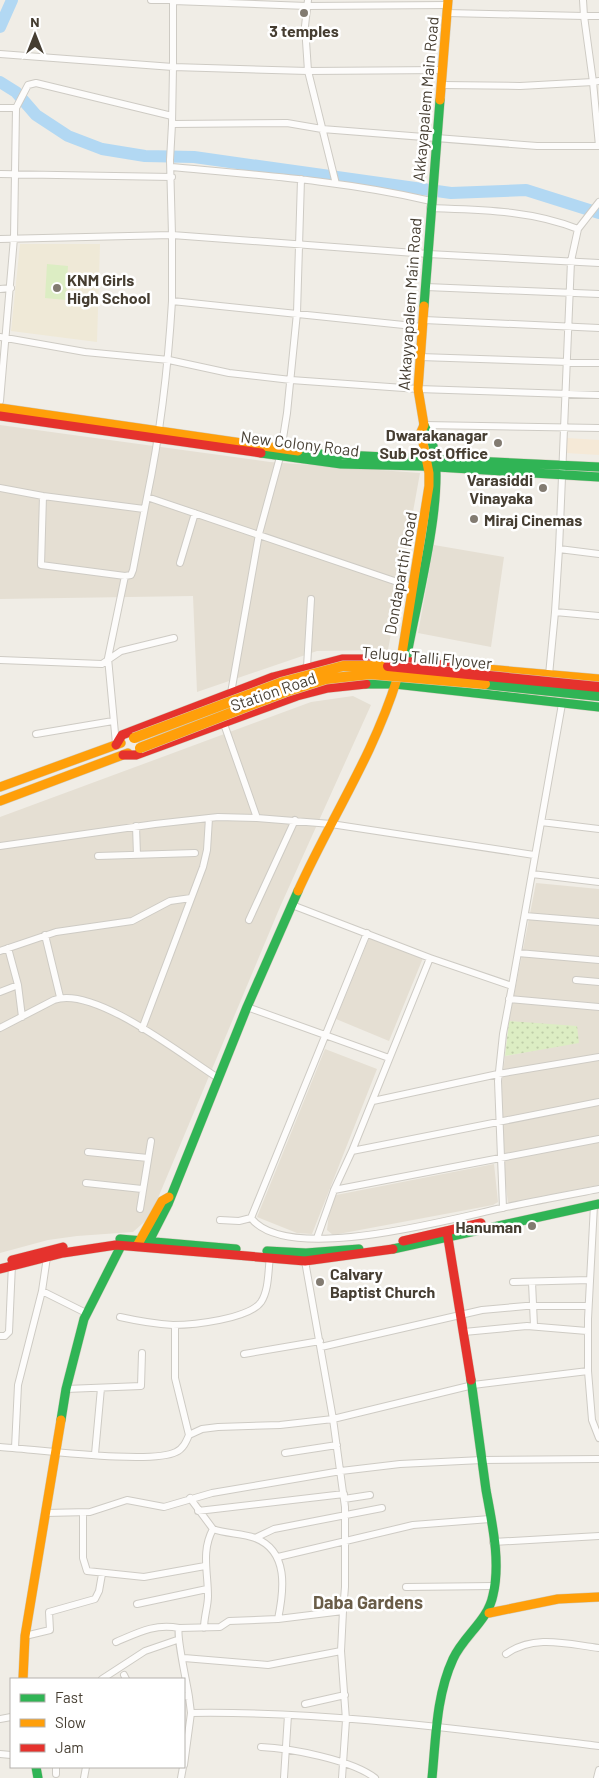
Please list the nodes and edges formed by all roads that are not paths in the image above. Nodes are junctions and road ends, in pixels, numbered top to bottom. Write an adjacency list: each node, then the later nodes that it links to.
1 (150, 0): 3 (street)
2 (583, 0): 6 (street)
3 (173, 1): 4 (street); 9 (street)
4 (307, 3): 5 (street); 11 (street)
5 (448, 6): 6 (street); 10 (main road, Akkayapalem Main Road)
6 (584, 16): 7 (street); 12 (street)
7 (599, 16)
8 (0, 54): 9 (street)
9 (172, 67): 11 (street); 16 (street)
10 (444, 70): 11 (street); 13 (main road, Akkayapalem Main Road)
11 (308, 71): 18 (street)
12 (596, 81): 13 (street); 20 (street)
13 (442, 85): 19 (main road, Akkayapalem Main Road)
14 (17, 106): 15 (street); 16 (street); 24 (street)
15 (0, 108)
16 (172, 116): 17 (street)
17 (172, 124): 18 (street); 22 (street)
18 (322, 129): 19 (street); 27 (street)
19 (437, 137): 20 (street); 28 (main road, Akkayapalem Main Road)
20 (599, 146): 21 (street)
21 (599, 152)
22 (170, 163): 25 (street); 26 (street)
23 (0, 174): 24 (street)
24 (16, 174): 25 (street); 32 (street)
25 (172, 177): 31 (street)
26 (301, 179): 27 (street); 34 (street)
27 (336, 179): 28 (street)
28 (431, 199): 30 (street); 35 (main road, Akkayyapalem Main Road)
29 (599, 202): 30 (street)
30 (578, 229): 36 (street)
31 (172, 235): 32 (street); 34 (street); 43 (street)
32 (14, 238): 33 (street); 39 (street)
33 (0, 239)
34 (300, 244): 35 (street); 44 (street)
35 (428, 254): 36 (street); 38 (main road, Akkayyapalem Main Road)
36 (571, 261): 37 (street); 41 (street)
37 (599, 263)
38 (426, 287): 41 (street); 45 (main road, Akkayyapalem Main Road)
39 (11, 288): 40 (street); 48 (street)
40 (0, 289)
41 (570, 293): 42 (street); 46 (street)
42 (599, 294)
43 (172, 301): 44 (street); 50 (street)
44 (297, 313): 45 (street); 53 (street)
45 (424, 323): 46 (street); 49 (main road, Akkayyapalem Main Road)
46 (569, 327): 47 (street); 51 (street)
47 (599, 328)
48 (3, 338): 50 (street); 57 (street)
49 (420, 358): 51 (street); 54 (main road, Akkayyapalem Main Road)
50 (169, 360): 53 (street); 63 (street)
51 (568, 362): 52 (street); 55 (street)
52 (599, 363)
53 (291, 380): 54 (street); 64 (street)
54 (418, 389): 55 (street); 60 (main road, Akkayyapalem Main Road)
55 (567, 394): 56 (street); 61 (street)
56 (599, 395)
57 (0, 401)
58 (0, 408): 63 (main road, New Colony Road)
59 (0, 416): 63 (main road, New Colony Road)
60 (424, 425): 61 (street); 65 (main road, Akkayyapalem Main Road)
61 (564, 426): 62 (street); 67 (street)
62 (599, 428)
63 (160, 434): 64 (main road, New Colony Road); 71 (street)
64 (281, 452): 65 (main road, New Colony Road); 74 (street)
65 (432, 462): 67 (main road, New Colony Road); 79 (main road, Dondaparthi Road)
66 (599, 466): 67 (main road, New Colony Road)
67 (562, 470): 68 (main road, New Colony Road); 75 (street)
68 (599, 477)
69 (0, 488): 70 (street)
70 (43, 496): 72 (street); 78 (street)
71 (147, 497): 72 (street); 73 (street)
72 (144, 509): 78 (street)
73 (195, 513): 74 (street); 77 (street)
74 (259, 534): 79 (street); 92 (street)
75 (559, 550): 76 (street); 81 (street)
76 (599, 554)
77 (180, 563)
78 (125, 576): 84 (street)
79 (415, 588): 86 (main road, Dondaparthi Road)
80 (310, 598): 87 (street)
81 (556, 612): 82 (street); 88 (street)
82 (599, 616)
83 (174, 638): 84 (street)
84 (108, 658): 85 (street); 96 (street)
85 (0, 660)
86 (402, 661): 87 (main road); 88 (main road); 90 (main road, Dondaparthi Road)
87 (307, 667): 92 (main road)
88 (549, 675): 89 (main road)
89 (599, 679)
90 (395, 684): 94 (main road, Station Road); 97 (main road, Station Road); 107 (main road, Dondaparthi Road)
91 (599, 687): 99 (main road, Telugu Talli Flyover, bridge)
92 (231, 693): 99 (main road)
93 (599, 696): 100 (main road, Telugu Talli Flyover, bridge)
94 (562, 704): 95 (main road, Station Road); 106 (street)
95 (599, 707)
96 (113, 721): 98 (street); 99 (street)
97 (224, 724): 100 (main road, Station Road); 104 (street)
98 (36, 734)
99 (116, 745): 101 (main road)
100 (123, 755): 102 (main road, Station Road)
101 (0, 788)
102 (0, 801)
103 (208, 818): 104 (street); 108 (street); 117 (street)
104 (256, 818): 105 (street)
105 (295, 820): 107 (street); 120 (street)
106 (541, 822): 109 (street); 113 (street)
107 (331, 824): 113 (street); 118 (main road, Dondaparthi Road)
108 (136, 826): 110 (street); 112 (street)
109 (599, 829)
110 (0, 846)
111 (195, 853): 112 (street)
112 (137, 855): 114 (street)
113 (534, 855): 115 (street)
114 (98, 856)
115 (532, 874): 116 (street); 119 (street)
116 (599, 882)
117 (191, 898): 123 (street); 140 (street)
118 (292, 905): 122 (street); 136 (main road, Dondaparthi Road)
119 (525, 916): 121 (street); 126 (street)
120 (249, 920)
121 (599, 922)
122 (367, 933): 127 (street); 141 (street)
123 (45, 935): 124 (street); 134 (street)
124 (8, 948): 125 (street); 131 (street)
125 (0, 951)
126 (518, 953): 128 (street); 132 (street)
127 (430, 958): 132 (street); 143 (street)
128 (599, 960)
129 (576, 980): 130 (street)
130 (599, 982)
131 (18, 985): 133 (street); 138 (street)
132 (512, 986): 135 (street)
133 (0, 992)
134 (60, 997): 138 (street); 140 (street)
135 (509, 999): 137 (street); 144 (street)
136 (247, 1006): 141 (street); 145 (main road, Dondaparthi Road)
137 (599, 1007)
138 (22, 1017): 139 (street)
139 (0, 1028)
140 (142, 1029): 145 (street)
141 (326, 1035): 143 (street); 162 (street)
142 (599, 1057): 144 (street)
143 (389, 1058): 146 (street)
144 (498, 1074): 146 (street); 148 (street)
145 (218, 1078): 167 (main road, Dondaparthi Road)
146 (373, 1101): 151 (street)
147 (599, 1102): 148 (street)
148 (498, 1122): 151 (street); 154 (street)
149 (599, 1138): 154 (street)
150 (151, 1141): 153 (street)
151 (352, 1150): 158 (street)
152 (88, 1152): 153 (street)
153 (148, 1158): 156 (street)
154 (499, 1158): 158 (street); 160 (street)
155 (86, 1183): 156 (street)
156 (142, 1189): 161 (street)
157 (599, 1189): 160 (street)
158 (334, 1190): 165 (street)
159 (597, 1203): 164 (main road); 174 (street)
160 (503, 1208): 165 (street)
161 (140, 1209)
162 (251, 1218): 163 (street); 165 (street)
163 (220, 1220)
164 (448, 1235): 167 (main road); 170 (main road); 181 (main road)
165 (317, 1238)
166 (120, 1242): 167 (main road); 168 (main road); 172 (main road); 180 (main road)
167 (143, 1243): 169 (main road)
168 (47, 1257): 172 (main road); 177 (street)
169 (270, 1257): 170 (main road); 183 (street)
170 (305, 1261): 188 (street)
171 (0, 1263): 172 (main road)
172 (12, 1263): 173 (main road); 187 (street)
173 (0, 1269)
174 (590, 1280): 176 (street); 179 (street)
175 (513, 1282): 176 (street)
176 (532, 1282): 178 (street)
177 (42, 1291): 180 (street); 200 (street)
178 (533, 1306): 179 (street); 181 (street); 184 (street)
179 (588, 1306): 185 (street)
180 (86, 1313): 194 (main road)
181 (462, 1314): 186 (main road); 188 (street)
182 (120, 1317): 183 (street)
183 (175, 1325): 196 (street)
184 (534, 1326): 185 (street); 186 (street)
185 (587, 1331): 191 (street)
186 (464, 1332): 192 (main road)
187 (0, 1336)
188 (321, 1344): 190 (street); 195 (street)
189 (142, 1353): 193 (street)
190 (244, 1354)
191 (588, 1371): 192 (street); 197 (street)
192 (473, 1385): 195 (street); 205 (main road)
193 (101, 1388): 194 (street); 203 (street)
194 (66, 1390): 201 (main road)
195 (332, 1419): 196 (street); 198 (street)
196 (189, 1434): 203 (street)
197 (599, 1438)
198 (337, 1445): 202 (street); 206 (street)
199 (0, 1447): 200 (street)
200 (15, 1448): 201 (street)
201 (56, 1450): 203 (street); 212 (main road)
202 (285, 1452)
203 (95, 1454)
204 (599, 1459): 205 (street)
205 (482, 1460): 206 (street); 215 (main road)
206 (341, 1471): 208 (street); 209 (street)
207 (370, 1495): 208 (street)
208 (344, 1497): 211 (street); 214 (street)
209 (190, 1498): 211 (street); 213 (street)
210 (382, 1508): 214 (street)
211 (198, 1511): 216 (street)
212 (45, 1513): 213 (street); 234 (main road)
213 (83, 1513): 223 (street)
214 (345, 1514): 218 (street); 219 (street)
215 (490, 1519): 219 (street); 220 (main road)
216 (213, 1529): 218 (street); 222 (street)
217 (599, 1536): 220 (street)
218 (255, 1538): 221 (street)
219 (345, 1542): 221 (street); 229 (street)
220 (493, 1542): 224 (main road)
221 (278, 1557): 231 (street)
222 (205, 1566): 223 (street); 226 (street)
223 (102, 1574): 234 (street)
224 (494, 1586): 225 (street); 230 (main road)
225 (406, 1587)
226 (207, 1589): 228 (street); 233 (street)
227 (599, 1597): 230 (main road)
228 (137, 1604)
229 (343, 1611): 231 (street); 238 (street)
230 (489, 1613): 249 (main road)
231 (278, 1619): 233 (street)
232 (179, 1628): 233 (street); 235 (street); 236 (street)
233 (204, 1628)
234 (25, 1636): 241 (main road)
235 (178, 1640): 240 (street); 242 (street)
236 (116, 1642)
237 (599, 1648): 239 (street)
238 (341, 1651): 240 (street); 243 (street)
239 (506, 1654)
240 (184, 1658): 244 (street)
241 (23, 1678)
242 (104, 1678)
243 (345, 1695): 245 (street); 248 (street)
244 (186, 1696): 246 (street)
245 (305, 1704)
246 (191, 1713): 247 (street); 250 (street)
247 (288, 1716): 248 (street); 253 (street)
248 (346, 1720): 249 (street); 255 (street)
249 (437, 1727): 251 (street); 260 (main road)
250 (187, 1733): 254 (street)
251 (599, 1746)
252 (260, 1748): 253 (street)
253 (286, 1748): 255 (street); 257 (street)
254 (185, 1755)
255 (344, 1764): 258 (street); 259 (street)
256 (599, 1770): 261 (street)
257 (284, 1778)
258 (342, 1778)
259 (375, 1778)
260 (432, 1778)
261 (597, 1778)

